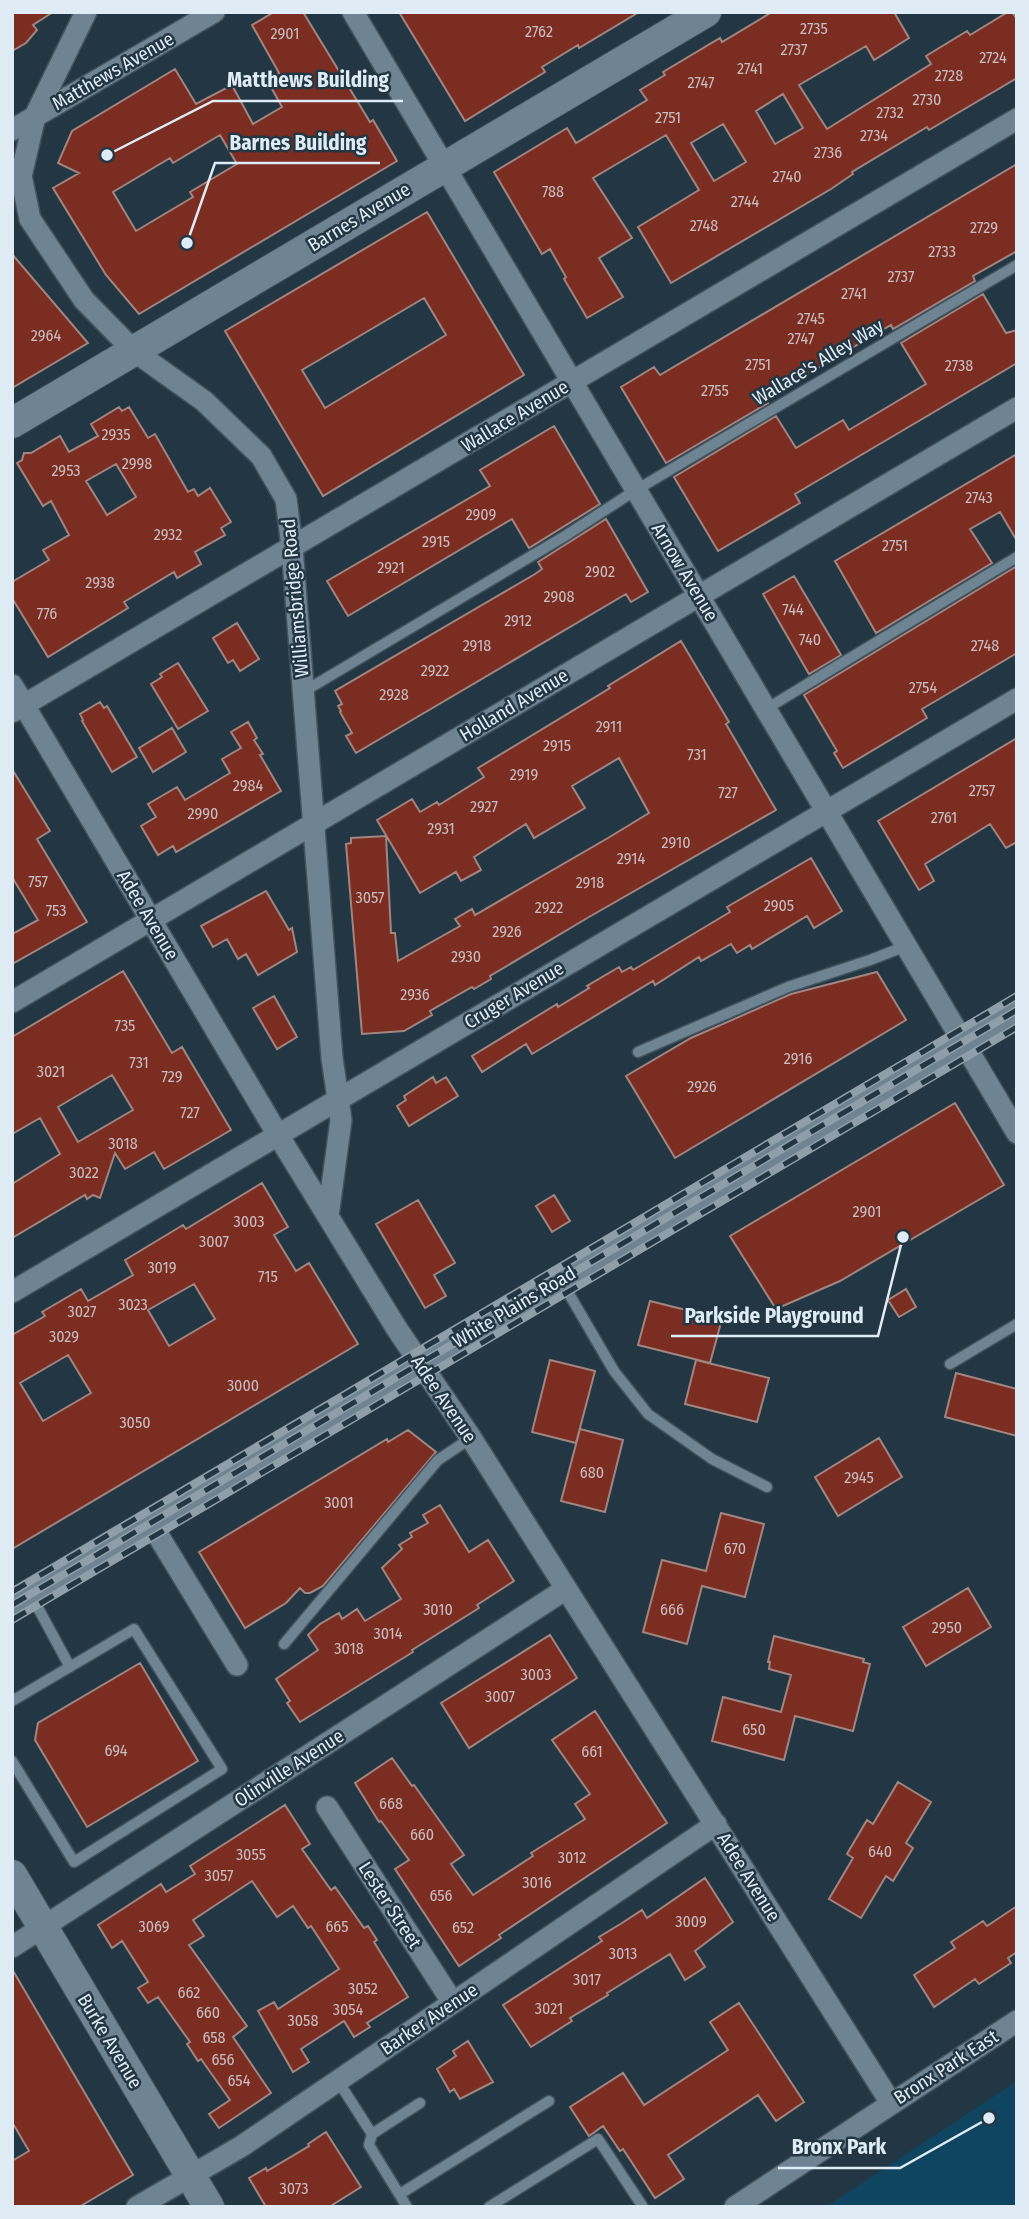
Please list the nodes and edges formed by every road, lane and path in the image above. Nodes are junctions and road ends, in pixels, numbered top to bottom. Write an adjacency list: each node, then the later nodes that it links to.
1 (86, 12): 5 (street, Williamsbridge Road)
2 (214, 12): 5 (street, Matthews Avenue)
3 (353, 12): 8 (street, Arnow Avenue)
4 (706, 12): 8 (main road, Barnes Avenue)
5 (35, 116): 7 (street, Matthews Avenue); 10 (street, Williamsbridge Road)
6 (1017, 119): 11 (street, Wallace Avenue)
7 (12, 130)
8 (445, 167): 10 (main road, Barnes Avenue); 11 (street, Arnow Avenue)
9 (1017, 265): 14 (lane, Wallace's Alley Way)
10 (134, 351): 13 (main road, Barnes Avenue); 15 (street, Williamsbridge Road)
11 (572, 382): 14 (street, Arnow Avenue); 15 (street, Wallace Avenue)
12 (1017, 408): 17 (street, Holland Avenue)
13 (12, 423)
14 (636, 490): 17 (street, Arnow Avenue); 19 (lane, Wallace's Alley Way)
15 (292, 547): 19 (street, Williamsbridge Road); 21 (street, Wallace Avenue)
16 (1017, 557): 22 (lane)
17 (699, 596): 22 (street, Arnow Avenue); 24 (street, Holland Avenue)
18 (12, 685): 21 (street, Adee Avenue)
19 (303, 692): 24 (street, Williamsbridge Road)
20 (1017, 699): 23 (street, Cruger Avenue)
21 (18, 709): 25 (street, Adee Avenue)
22 (766, 709): 23 (street, Arnow Avenue)
23 (827, 811): 26 (street, Arnow Avenue); 31 (street, Cruger Avenue)
24 (313, 824): 25 (street, Holland Avenue); 31 (street, Williamsbridge Road)
25 (151, 920): 27 (street, Holland Avenue); 33 (street, Adee Avenue)
26 (906, 946): 29 (street, Arnow Avenue); 30 (lane)
27 (12, 1002)
28 (1017, 1010): 29 (main road, White Plains Road)
29 (963, 1042): 32 (street, Arnow Avenue); 35 (main road, White Plains Road)
30 (638, 1052)
31 (338, 1099): 33 (street, Cruger Avenue); 34 (street, Williamsbridge Road)
32 (1017, 1133)
33 (278, 1135): 34 (street, Adee Avenue); 36 (street, Cruger Avenue)
34 (328, 1216): 38 (street, Adee Avenue)
35 (560, 1280): 38 (main road, White Plains Road); 41 (lane)
36 (12, 1292)
37 (1017, 1324): 39 (lane)
38 (421, 1363): 40 (street, Adee Avenue); 42 (main road, White Plains Road)
39 (950, 1364)
40 (471, 1438): 43 (street, Adee Avenue); 45 (lane)
41 (767, 1487)
42 (150, 1522): 44 (main road, White Plains Road); 46 (street)
43 (566, 1589): 51 (street, Adee Avenue); 53 (street, Olinville Avenue)
44 (21, 1599): 47 (lane)
45 (284, 1644)
46 (237, 1665)
47 (70, 1667): 48 (lane); 49 (lane)
48 (12, 1701)
49 (12, 1761)
50 (327, 1807): 55 (street, Lester Street)
51 (716, 1824): 55 (street, Barker Avenue); 60 (street, Adee Avenue)
52 (12, 1875): 53 (main road, Burke Avenue)
53 (43, 1927): 54 (street, Olinville Avenue); 62 (main road, Burke Avenue)
54 (12, 1947)
55 (453, 2003): 57 (street, Barker Avenue)
56 (1017, 2021): 60 (street, Bronx Park East)
57 (338, 2081): 61 (lane); 62 (street, Barker Avenue)
58 (549, 2101): 63 (lane)
59 (420, 2103): 61 (lane)
60 (891, 2103): 69 (street, Bronx Park East)
61 (372, 2133): 63 (lane)
62 (191, 2176): 64 (street, Barker Avenue); 65 (main road, Burke Avenue)
63 (400, 2194): 66 (lane)
64 (137, 2207)
65 (209, 2207)
66 (407, 2207)
67 (489, 2207): 68 (lane)
68 (643, 2207)
69 (735, 2207)

